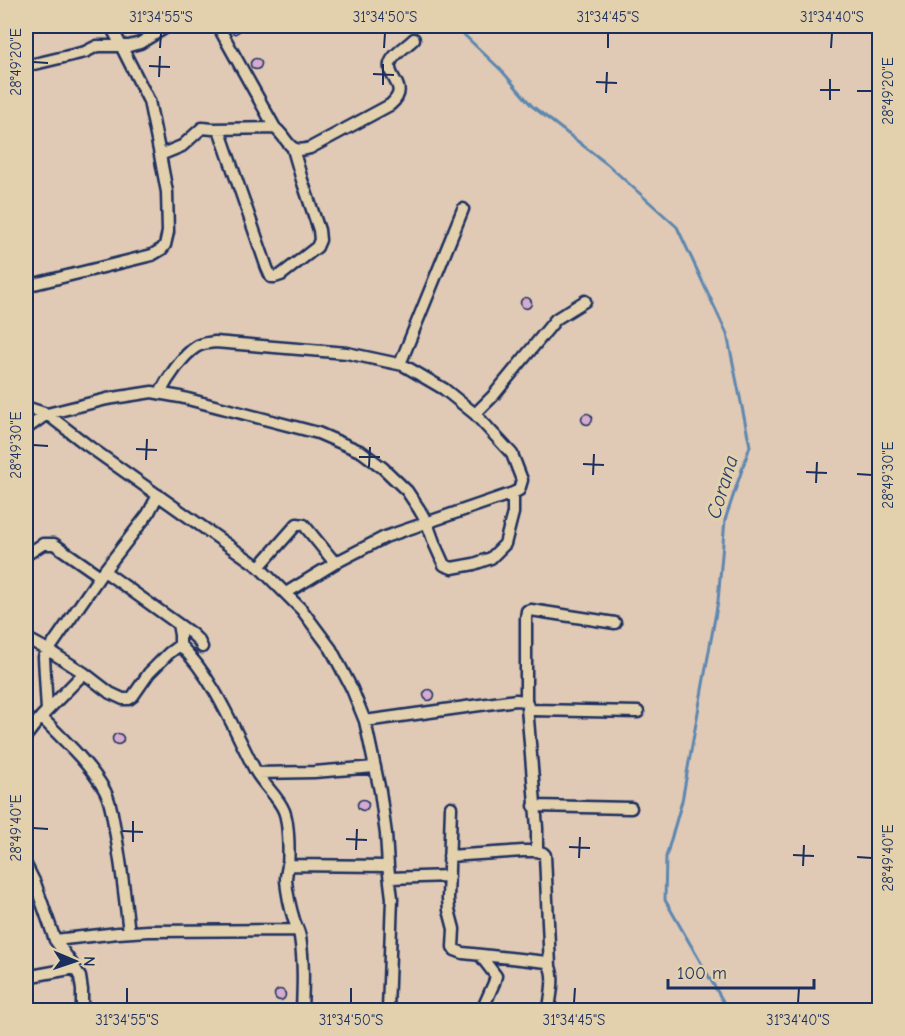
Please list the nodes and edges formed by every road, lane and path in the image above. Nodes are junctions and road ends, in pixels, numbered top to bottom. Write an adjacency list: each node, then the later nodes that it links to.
1 (111, 26): 7 (street)
2 (168, 26): 7 (street)
3 (218, 26): 9 (street)
4 (879, 26): 5 (street)
5 (879, 32)
6 (414, 39): 11 (street)
7 (121, 45): 8 (street); 12 (street)
8 (26, 66)
9 (275, 128): 10 (street); 11 (street)
10 (219, 129): 11 (street); 12 (street)
11 (293, 149)
12 (160, 154): 14 (street)
13 (463, 209): 16 (street)
14 (26, 285)
15 (585, 301): 20 (street)
16 (400, 364): 17 (street); 20 (street)
17 (160, 393): 19 (street); 24 (street)
18 (26, 407): 19 (street)
19 (47, 414): 21 (street); 23 (street)
20 (475, 414): 22 (street)
21 (26, 429)
22 (513, 494): 24 (street); 24 (street)
23 (158, 495): 27 (street); 28 (street)
24 (427, 523): 26 (street)
25 (26, 555): 28 (street)
26 (335, 564): 27 (street); 29 (street)
27 (259, 567): 29 (street)
28 (102, 573): 31 (street); 35 (street)
29 (286, 593): 40 (street)
30 (615, 622): 37 (street)
31 (178, 624): 33 (street); 34 (street)
32 (26, 638): 35 (street)
33 (180, 645): 36 (street); 43 (street)
34 (202, 647)
35 (48, 650): 36 (street); 39 (street)
36 (84, 674): 39 (street)
37 (527, 704): 38 (street); 40 (street); 44 (street)
38 (638, 712)
39 (44, 714): 41 (street); 55 (street)
40 (365, 721): 42 (street)
41 (26, 736)
42 (375, 768): 43 (street); 51 (street)
43 (257, 773): 50 (street)
44 (534, 806): 46 (street); 47 (street)
45 (451, 807): 48 (street)
46 (631, 808)
47 (537, 851): 48 (street); 58 (street)
48 (449, 856): 52 (street)
49 (26, 865): 56 (street)
50 (288, 865): 51 (street); 54 (street)
51 (388, 866): 53 (street)
52 (449, 876): 53 (street); 57 (street)
53 (390, 878): 63 (street)
54 (297, 930): 55 (street); 62 (street)
55 (129, 932): 56 (street)
56 (55, 940): 59 (street)
57 (480, 955): 58 (street); 64 (street)
58 (550, 967): 65 (street)
59 (75, 968): 60 (street); 61 (street)
60 (26, 977)
61 (82, 1011)
62 (302, 1011)
63 (388, 1011)
64 (482, 1011)
65 (549, 1011)

